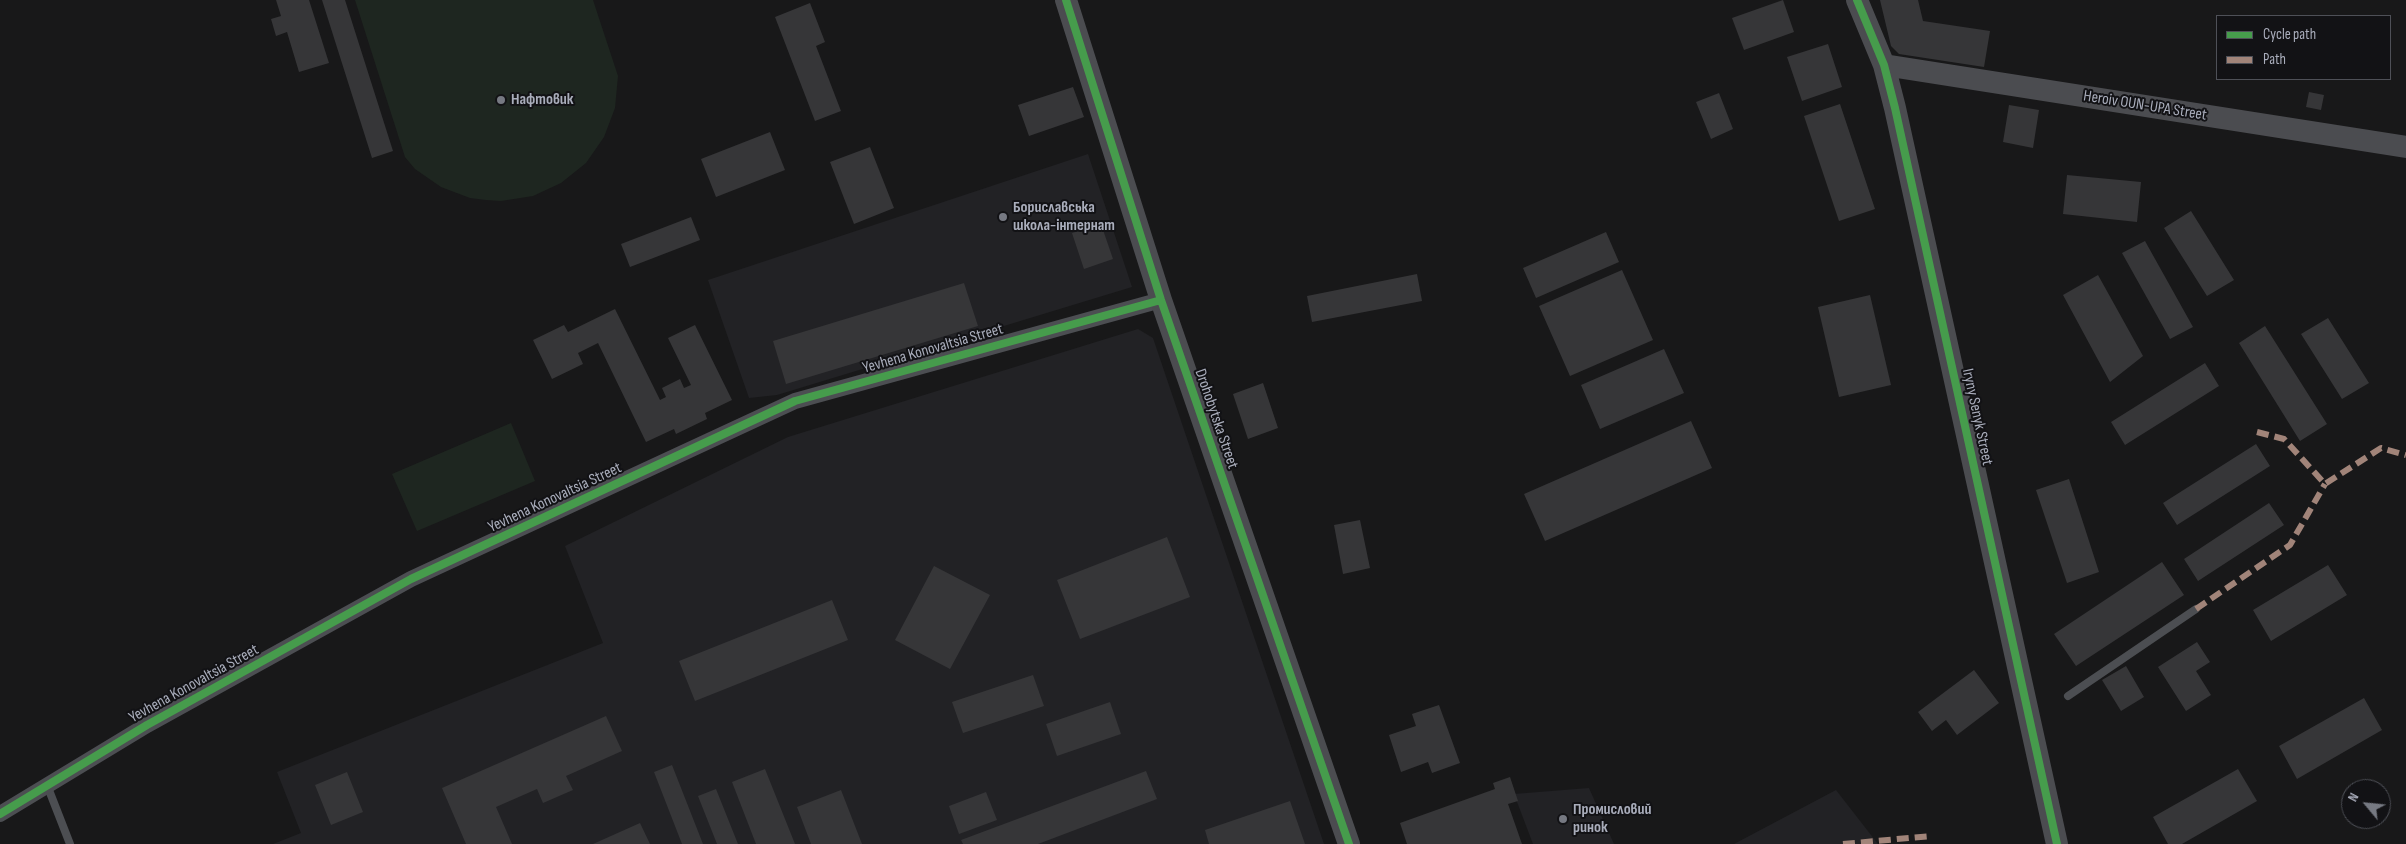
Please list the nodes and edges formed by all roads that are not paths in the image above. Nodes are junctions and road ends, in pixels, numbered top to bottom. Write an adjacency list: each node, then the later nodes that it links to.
1 (1066, 0): 5 (street, Drohobytska Street)
2 (1857, 0): 3 (street, Iryny Senyk Street)
3 (1884, 65): 4 (street, Heroiv OUN-UPA Street); 12 (street, Iryny Senyk Street)
4 (2406, 147)
5 (1161, 300): 8 (street, Yevhena Konovaltsia Street); 11 (street, Drohobytska Street)
6 (2196, 609): 7 (lane)
7 (2068, 696)
8 (47, 785): 9 (street, Yevhena Konovaltsia Street); 10 (lane)
9 (0, 814)
10 (70, 844)
11 (1349, 844)
12 (2057, 844)

